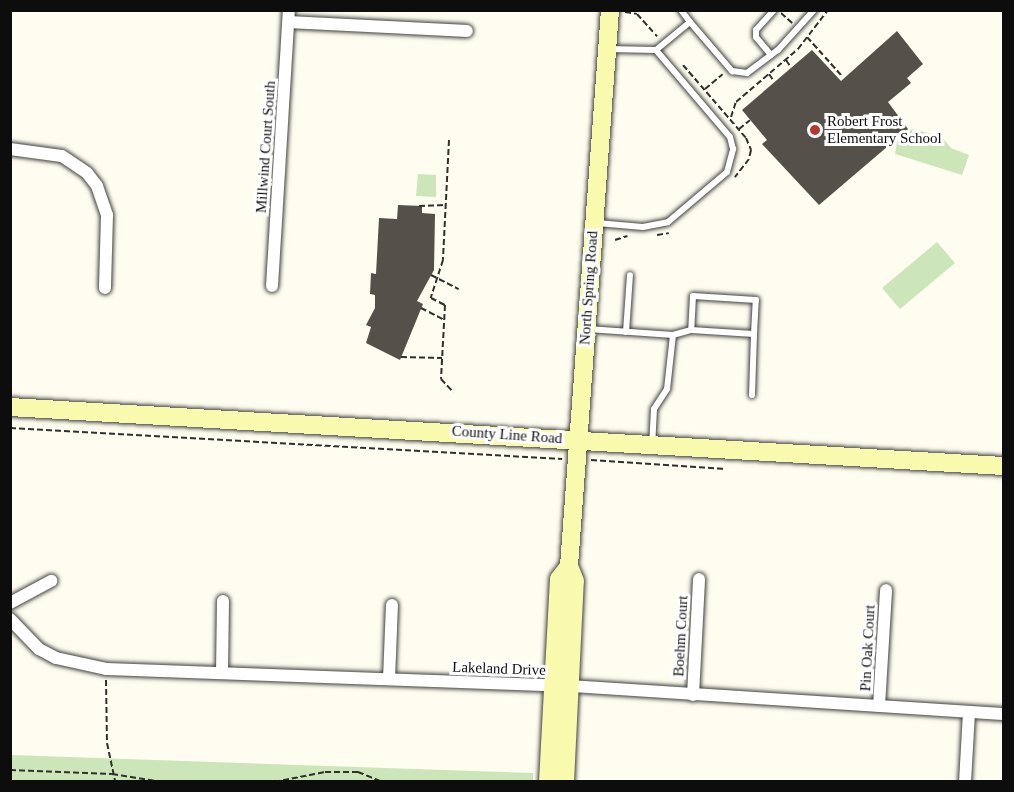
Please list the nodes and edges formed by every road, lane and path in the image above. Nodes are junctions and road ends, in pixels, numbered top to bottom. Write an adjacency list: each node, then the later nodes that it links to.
1 (681, 10): 7 (lane)
2 (775, 10): 8 (path); 14 (lane)
3 (814, 10): 14 (lane)
4 (828, 10): 10 (path)
5 (616, 11): 11 (path); 12 (main road, North Spring Road)
6 (289, 16): 9 (street); 37 (street, Millwind Court South)
7 (690, 22): 11 (lane); 14 (lane)
8 (792, 23)
9 (467, 31)
10 (808, 38): 15 (path); 18 (path)
11 (664, 44): 13 (lane); 21 (path)
12 (608, 49): 13 (lane); 30 (main road, North Spring Road)
13 (656, 50): 30 (lane)
14 (771, 55)
15 (786, 60): 16 (path); 17 (path)
16 (790, 66)
17 (769, 74): 20 (path); 22 (path)
18 (841, 75)
19 (716, 80): 21 (path)
20 (773, 80)
21 (705, 89): 22 (path)
22 (731, 119): 24 (path)
23 (750, 120): 24 (path)
24 (739, 129): 27 (path)
25 (449, 140): 28 (path)
26 (10, 149): 38 (street)
27 (732, 180)
28 (446, 205): 29 (path); 36 (path)
29 (419, 206)
30 (593, 223): 42 (main road, North Spring Road)
31 (672, 231): 32 (path)
32 (648, 235)
33 (630, 236): 34 (path)
34 (615, 240)
35 (630, 275): 44 (lane)
36 (433, 276): 39 (path); 41 (path)
37 (272, 286)
38 (105, 288)
39 (459, 289)
40 (421, 308): 41 (path)
41 (444, 320): 48 (path)
42 (586, 329): 44 (lane); 53 (main road, North Spring Road)
43 (691, 330): 45 (lane); 45 (lane); 46 (lane)
44 (626, 332): 46 (lane)
45 (754, 334): 50 (lane)
46 (673, 335): 54 (lane)
47 (401, 357): 48 (path)
48 (442, 358): 49 (path)
49 (453, 392)
50 (752, 395)
51 (10, 407): 53 (main road, County Line Road)
52 (10, 428): 55 (path)
53 (579, 440): 54 (main road, County Line Road); 55 (main road, North Spring Road)
54 (651, 445): 56 (main road, County Line Road)
55 (578, 460): 57 (path); 68 (main road, North Spring Road)
56 (1004, 466)
57 (726, 469)
58 (699, 579): 69 (street, Boehm Court)
59 (51, 581): 62 (street)
60 (886, 590): 70 (street, Pin Oak Court)
61 (223, 601): 66 (street)
62 (10, 603)
63 (392, 605): 67 (street)
64 (10, 619): 65 (street, Lakeland Drive)
65 (106, 669): 66 (street, Lakeland Drive); 74 (path)
66 (222, 673): 67 (street, Lakeland Drive)
67 (389, 679): 68 (street, Lakeland Drive)
68 (562, 686): 69 (street, Lakeland Drive); 79 (main road, North Spring Road); 80 (main road, North Spring Road)
69 (693, 695): 70 (street, Lakeland Drive)
70 (879, 706): 71 (street, Lakeland Drive)
71 (969, 712): 72 (street, Lakeland Drive); 81 (street)
72 (1004, 714)
73 (10, 770): 74 (path)
74 (112, 774): 75 (path); 76 (path)
75 (115, 782)
76 (162, 782)
77 (274, 782): 78 (path)
78 (383, 782)
79 (548, 782)
80 (565, 782)
81 (964, 782)

